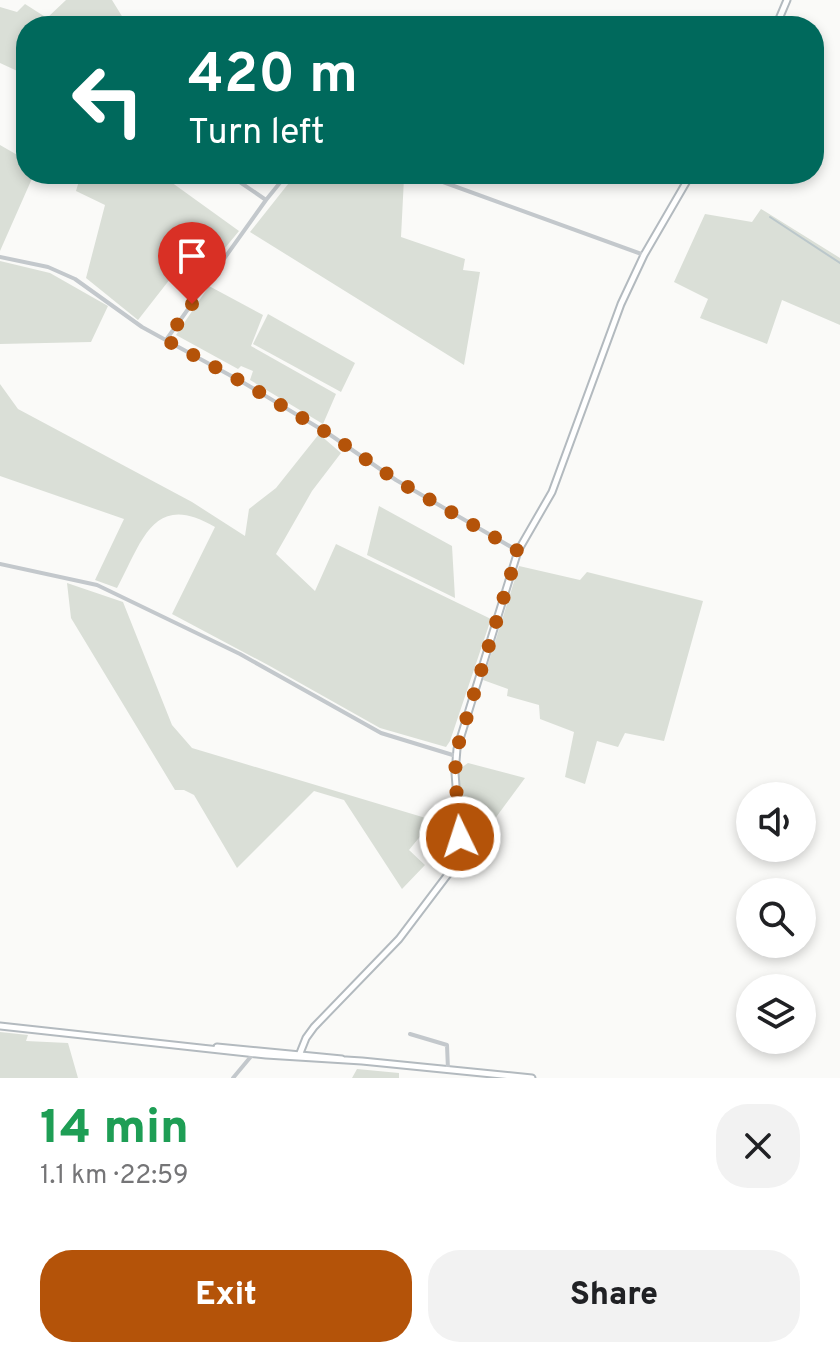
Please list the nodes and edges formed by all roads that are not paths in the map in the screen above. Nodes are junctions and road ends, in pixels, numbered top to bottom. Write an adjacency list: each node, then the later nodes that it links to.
1 (243, 184): 5 (street)
2 (279, 184): 5 (street)
3 (449, 184): 6 (street)
4 (685, 184): 6 (street)
5 (266, 200): 8 (street)
6 (644, 255): 9 (street)
7 (0, 257): 8 (street)
8 (166, 340): 9 (street)
9 (518, 551): 11 (street)
10 (0, 564): 11 (street)
11 (456, 756): 16 (street)
12 (0, 1026): 14 (street)
13 (410, 1034): 19 (street)
14 (251, 1051): 15 (street); 20 (street)
15 (276, 1053): 16 (street); 17 (street)
16 (300, 1053): 17 (street); 18 (street)
17 (306, 1059): 18 (street)
18 (355, 1061): 19 (street)
19 (448, 1070): 21 (street)
20 (233, 1078)
21 (532, 1078)

